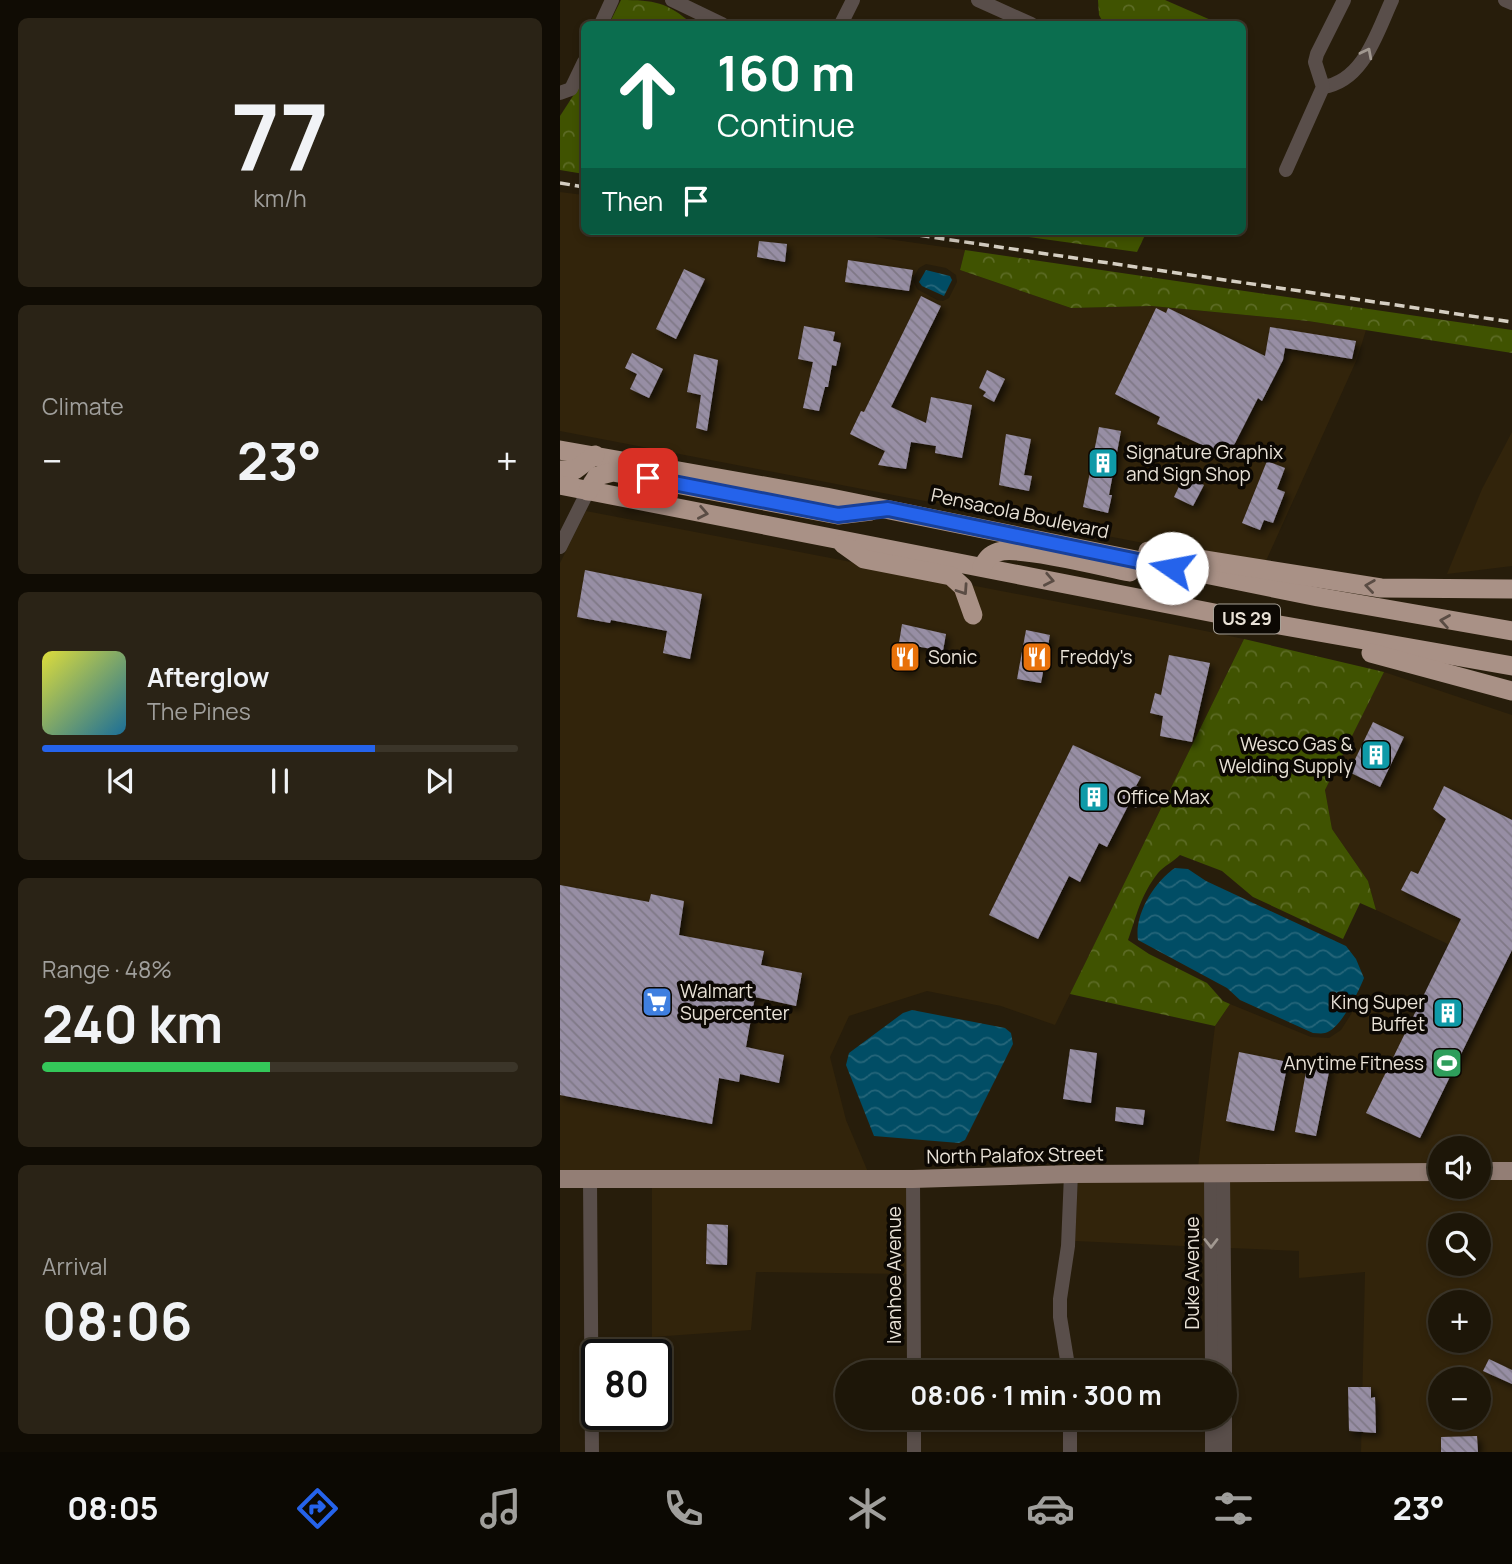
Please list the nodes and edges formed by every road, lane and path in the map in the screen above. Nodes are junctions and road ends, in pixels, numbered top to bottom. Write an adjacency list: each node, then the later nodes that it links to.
1 (612, 0): 9 (street)
2 (672, 0): 10 (street)
3 (853, 0): 11 (street)
4 (978, 0): 12 (street)
5 (1345, 0): 14 (street)
6 (1392, 0): 14 (street, one-way to 6)
7 (1505, 0): 8 (street)
8 (1512, 4)
9 (602, 21)
10 (716, 21)
11 (842, 21)
12 (1024, 21)
13 (581, 70): 15 (street)
14 (1323, 87): 16 (street)
15 (562, 93)
16 (1286, 170)
17 (560, 450): 18 (highway, Pensacola Boulevard / US 29)
18 (595, 455): 19 (highway); 21 (street); 22 (highway, Pensacola Boulevard / US 29)
19 (560, 470)
20 (560, 485): 21 (highway, US 29)
21 (588, 491): 22 (highway); 23 (highway, US 29, one-way to 23); 25 (street)
22 (888, 509): 24 (highway, Pensacola Boulevard / US 29)
23 (836, 539): 26 (highway, US 29); 29 (highway, one-way to 29)
24 (1054, 542): 27 (highway, Pensacola Boulevard / US 29); 28 (highway, one-way to 24)
25 (560, 547)
26 (982, 567): 27 (highway); 30 (highway, US 29, one-way to 30)
27 (1220, 578): 31 (highway, Pensacola Boulevard / US 29, one-way to 27)
28 (1512, 589)
29 (973, 615)
30 (1245, 619): 32 (highway, US 29); 33 (highway)
31 (1512, 631)
32 (1512, 666)
33 (1512, 691)
34 (1491, 1171): 35 (main road)
35 (1512, 1171)
36 (1428, 1172): 38 (main road, North Palafox Street)
37 (1071, 1174): 38 (main road, North Palafox Street); 39 (main road, North Palafox Street); 43 (street)
38 (1217, 1175): 44 (street, Duke Avenue, one-way to 44); 45 (street, Duke Avenue)
39 (913, 1178): 41 (main road, North Palafox Street); 42 (street, Ivanhoe Avenue)
40 (560, 1180): 41 (main road, North Palafox Street)
41 (590, 1180): 50 (street)
42 (914, 1360)
43 (1067, 1360)
44 (1212, 1360)
45 (1225, 1360)
46 (914, 1430): 51 (street)
47 (1070, 1430): 52 (street)
48 (1212, 1430): 53 (street)
49 (1225, 1430): 54 (street)
50 (592, 1452)
51 (914, 1452)
52 (1070, 1452)
53 (1212, 1452)
54 (1225, 1452)

